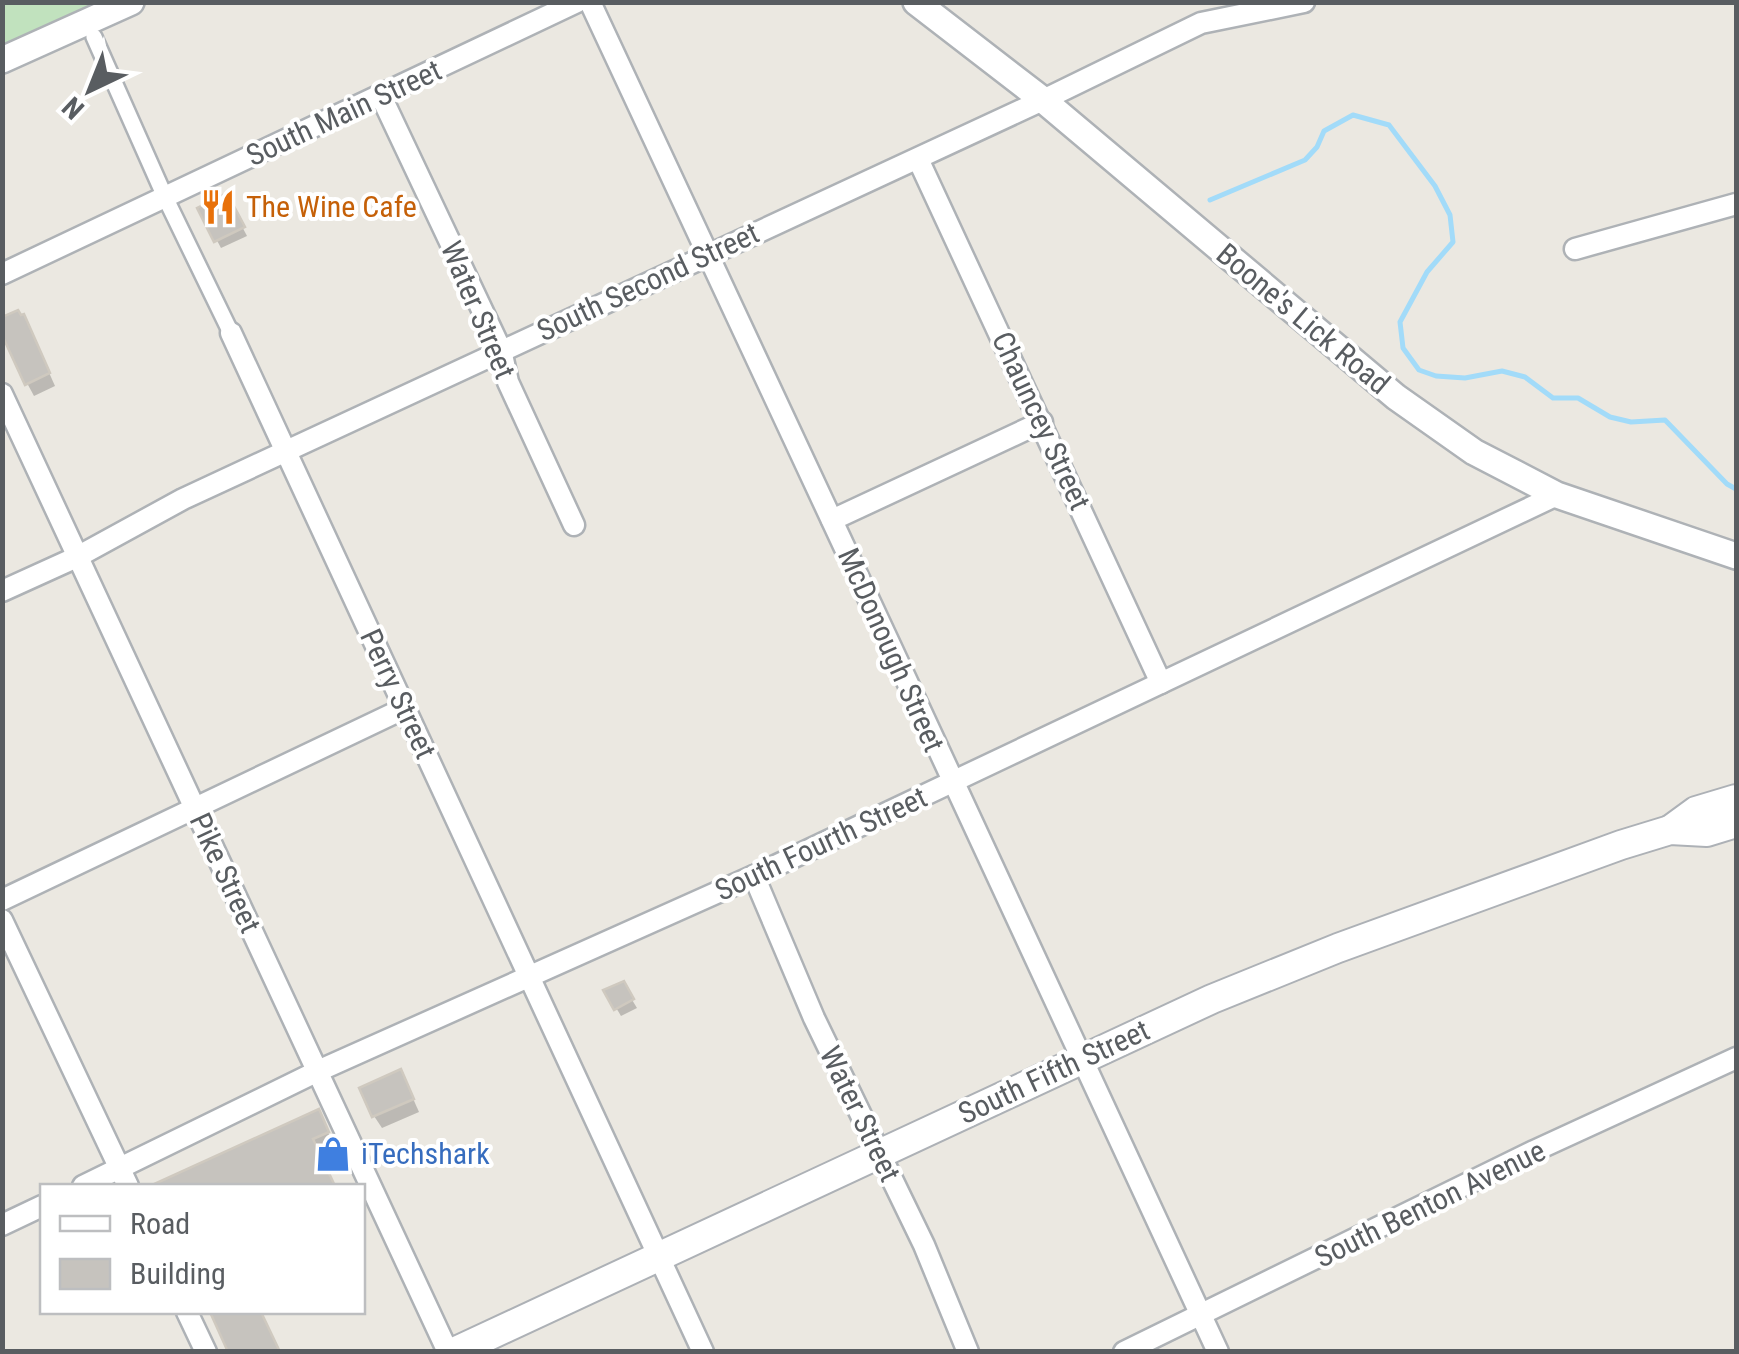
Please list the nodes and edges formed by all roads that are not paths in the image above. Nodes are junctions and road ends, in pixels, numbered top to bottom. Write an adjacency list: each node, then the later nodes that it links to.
1 (131, 2): 7 (street)
2 (577, 2): 8 (street, South Main Street)
3 (590, 2): 14 (street, McDonough Street)
4 (916, 2): 9 (street, Boone's Lick Road)
5 (1304, 2): 9 (street, South Second Street)
6 (94, 37): 11 (street, Perry Street)
7 (2, 60)
8 (381, 96): 11 (street, South Main Street); 17 (street, Water Street)
9 (1044, 100): 10 (street, South Second Street); 22 (street, Boone's Lick Road)
10 (918, 159): 14 (street, South Second Street); 19 (street, Chauncey Street)
11 (166, 197): 15 (street, South Main Street); 16 (street, Perry Street)
12 (1736, 204): 13 (street)
13 (1575, 250)
14 (708, 253): 17 (street, South Second Street); 23 (street, McDonough Street)
15 (2, 274)
16 (231, 334): 21 (street, Perry Street)
17 (501, 350): 21 (street, South Second Street); 24 (street, Water Street)
18 (2, 394): 20 (street, Pike Street)
19 (1042, 422): 23 (street); 28 (street, Chauncey Street)
20 (12, 437): 26 (street, Pike Street)
21 (286, 451): 26 (street, South Second Street); 29 (street, Perry Street)
22 (1557, 495): 25 (street, Boone's Lick Road); 28 (street, South Fourth Street)
23 (832, 520): 30 (street, McDonough Street)
24 (574, 525)
25 (1736, 556)
26 (77, 557): 27 (street, South Second Street); 32 (street, Pike Street)
27 (2, 591)
28 (1161, 683): 30 (street, South Fourth Street)
29 (405, 708): 32 (street); 38 (street, Perry Street)
30 (952, 783): 35 (street, South Fourth Street); 40 (street, McDonough Street)
31 (1736, 799): 34 (main road, South Fifth Street)
32 (195, 808): 36 (street); 41 (street, Pike Street)
33 (1736, 823): 34 (main road, South Fifth Street)
34 (1670, 830): 40 (main road, South Fifth Street)
35 (754, 876): 38 (street, South Fourth Street); 42 (street, Water Street)
36 (2, 900)
37 (2, 920): 43 (street)
38 (529, 976): 41 (street, South Fourth Street); 47 (street, Perry Street)
39 (1736, 1058): 49 (street, South Benton Avenue)
40 (1082, 1060): 42 (main road, South Fifth Street); 49 (street, McDonough Street)
41 (318, 1072): 43 (street, South Fourth Street); 51 (street, Pike Street)
42 (880, 1152): 47 (main road, South Fifth Street); 53 (street, Water Street)
43 (124, 1178): 44 (street, South Fourth Street)
44 (94, 1184)
45 (40, 1207): 46 (street)
46 (2, 1226)
47 (658, 1256): 51 (main road, South Fifth Street); 52 (street, Perry Street)
48 (189, 1314): 50 (street)
49 (1201, 1316): 54 (street, South Benton Avenue); 55 (street, McDonough Street)
50 (206, 1352)
51 (451, 1352)
52 (703, 1352)
53 (968, 1352)
54 (1124, 1352)
55 (1218, 1352)

